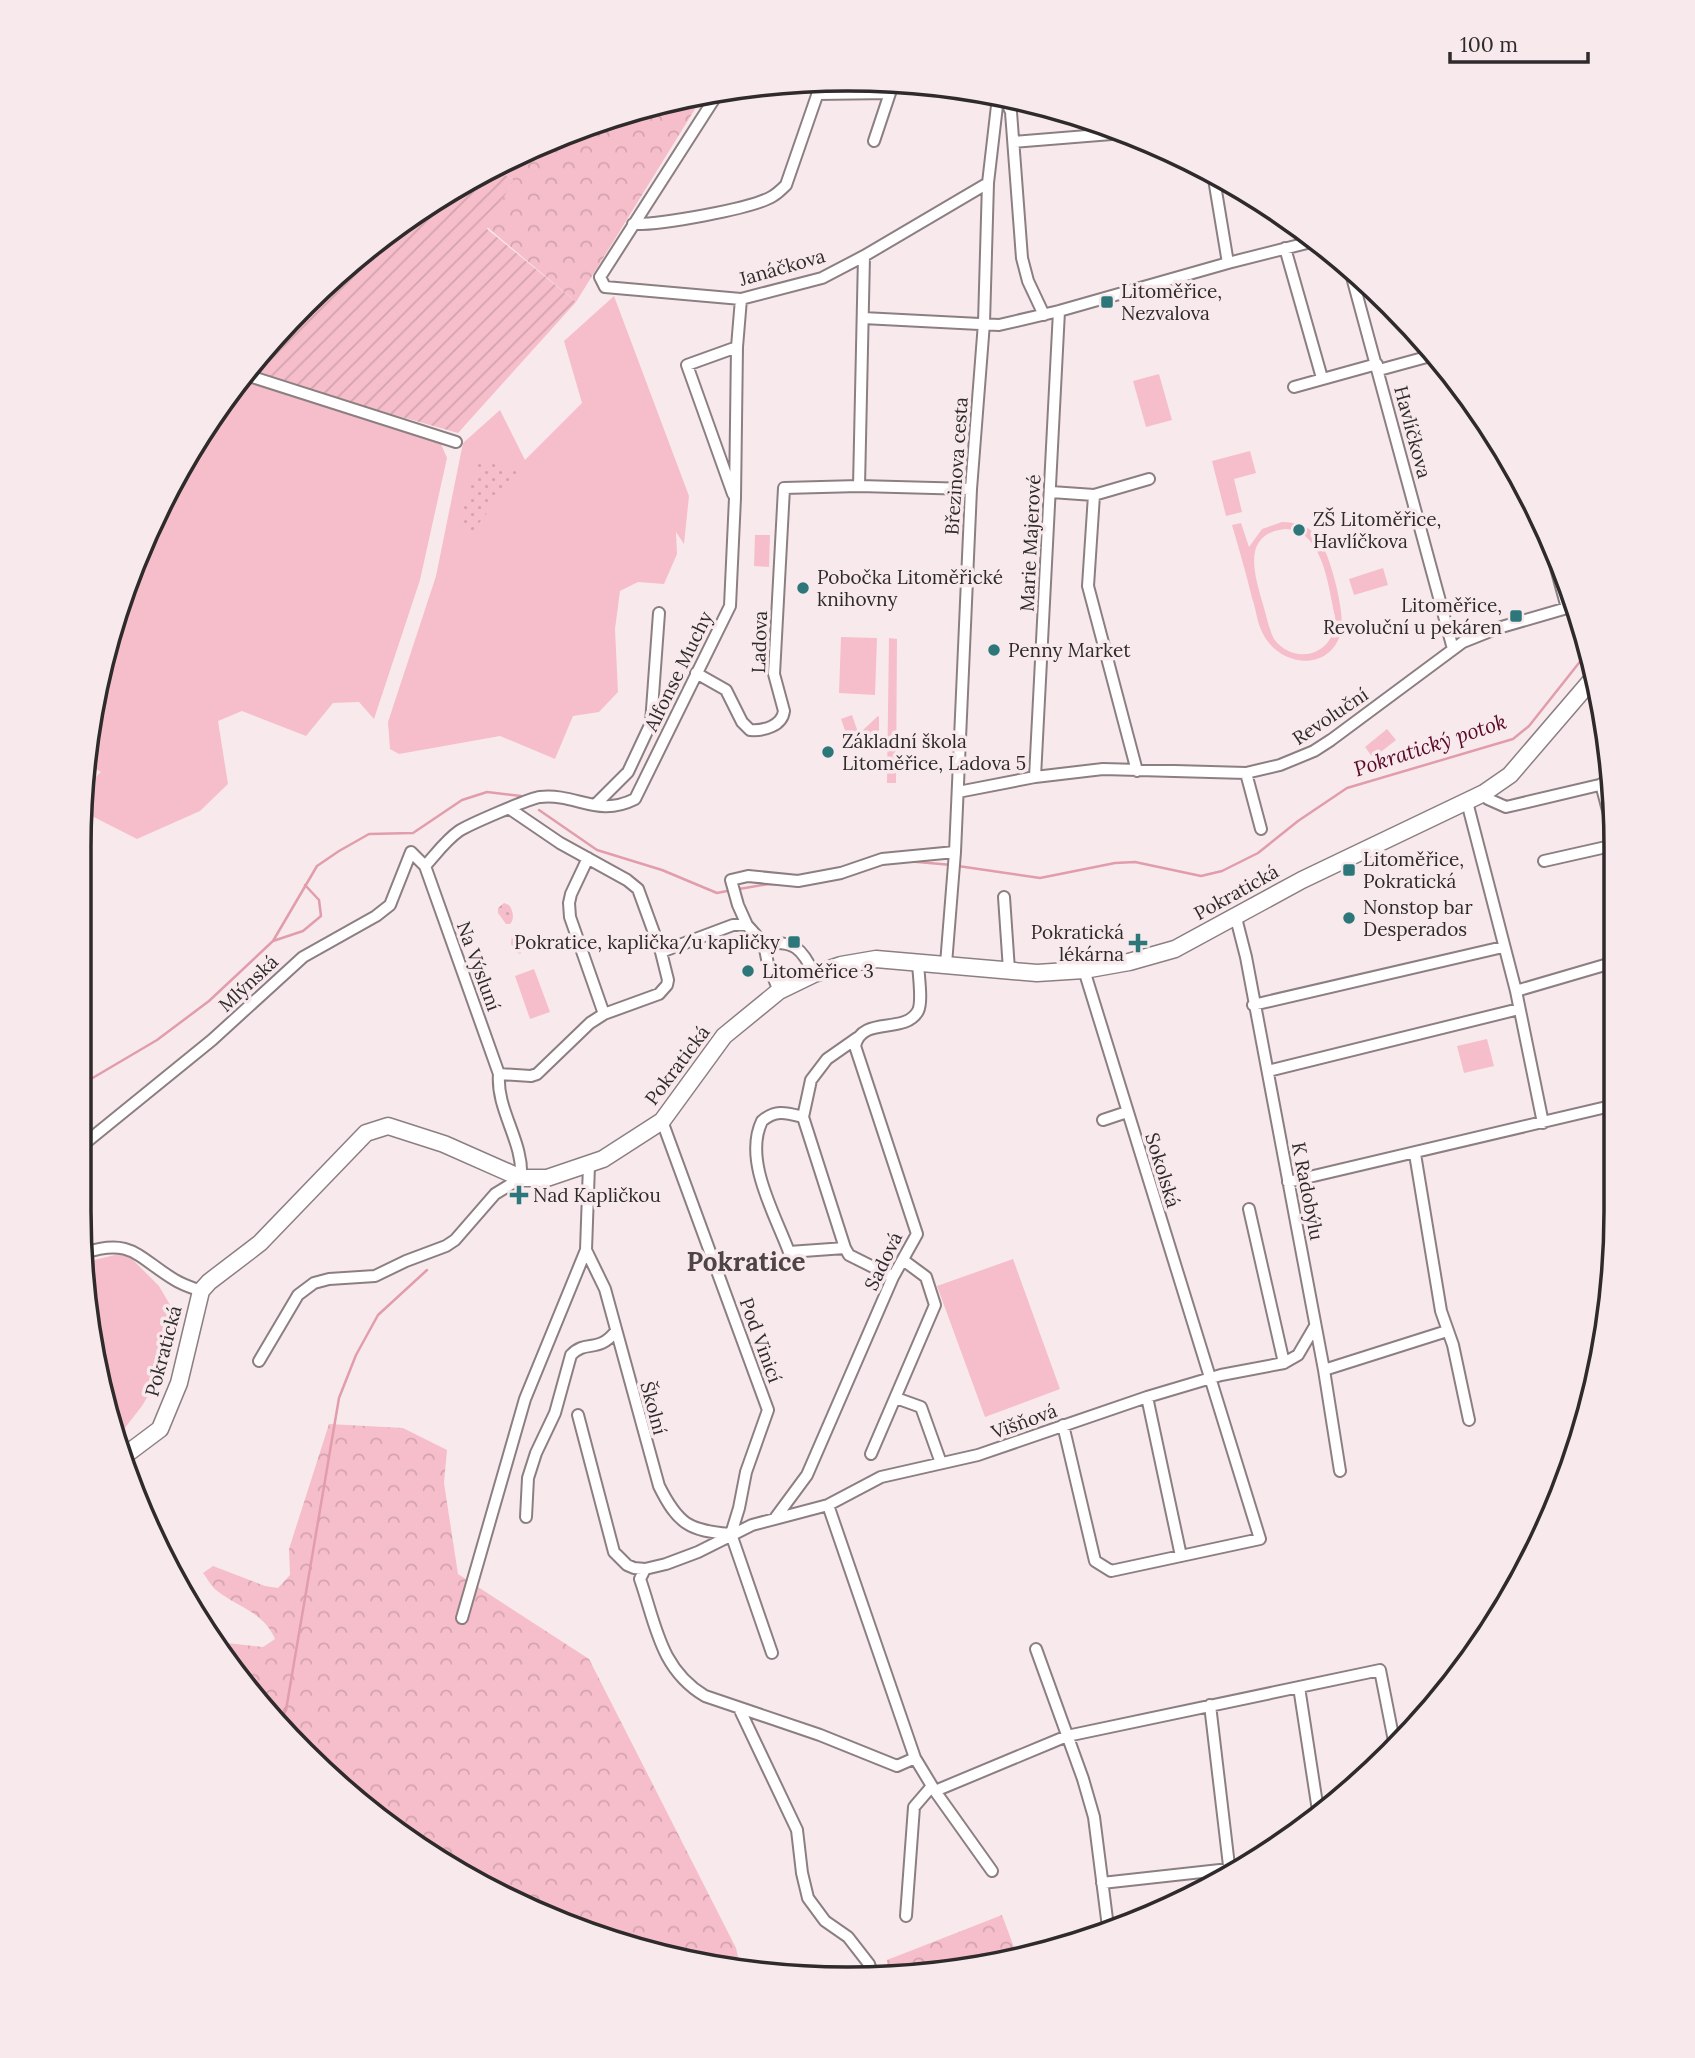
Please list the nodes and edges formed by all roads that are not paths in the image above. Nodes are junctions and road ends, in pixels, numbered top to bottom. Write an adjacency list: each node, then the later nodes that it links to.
1 (852, 91): 3 (street)
2 (889, 93): 8 (street)
3 (817, 94): 12 (street)
4 (711, 104): 12 (street)
5 (997, 106): 10 (street, Březinova cesta)
6 (1009, 109): 9 (street)
7 (1091, 131): 9 (street)
8 (874, 141)
9 (1014, 142): 20 (street)
10 (988, 183): 15 (street, Janáčkova); 22 (street, Březinova cesta)
11 (1215, 186): 16 (street)
12 (633, 224): 18 (street, Janáčkova)
13 (1303, 244): 14 (street)
14 (1285, 248): 16 (street); 27 (street)
15 (864, 256): 18 (street, Janáčkova); 21 (street)
16 (1228, 263): 19 (street)
17 (1355, 288): 25 (street, Havlíčkova)
18 (741, 299): 23 (street, Alfonse Muchy)
19 (1059, 311): 20 (street); 33 (street, Marie Majerové)
20 (1044, 315): 22 (street)
21 (863, 318): 22 (street); 31 (street)
22 (984, 323): 32 (street, Březinova cesta)
23 (737, 346): 35 (street, Alfonse Muchy); 35 (street)
24 (1423, 357): 25 (street)
25 (1378, 367): 27 (street); 38 (street, Havlíčkova)
26 (255, 378): 29 (street)
27 (1322, 378): 28 (street)
28 (1294, 387)
29 (456, 442)
30 (1149, 479): 34 (street)
31 (859, 486): 32 (street); 39 (street, Ladova)
32 (971, 489): 45 (street, Březinova cesta)
33 (1051, 492): 34 (street); 43 (street, Marie Majerové)
34 (1094, 495): 41 (street)
35 (735, 498): 39 (street, Alfonse Muchy)
36 (1565, 608): 38 (street, Revoluční)
37 (659, 613): 48 (street)
38 (1453, 649): 42 (street, Revoluční)
39 (696, 674): 48 (street, Alfonse Muchy)
40 (1586, 687): 46 (street, Pokratická)
41 (1137, 771): 42 (street, Revoluční); 43 (street, Revoluční)
42 (1246, 773): 50 (street)
43 (1035, 777): 45 (street, Revoluční)
44 (1601, 784): 46 (street)
45 (958, 792): 52 (street, Březinova cesta)
46 (1484, 793): 47 (street, Pokratická)
47 (1467, 802): 57 (street, Pokratická); 60 (street)
48 (595, 806): 49 (street, Alfonse Muchy)
49 (510, 809): 53 (street); 55 (street)
50 (1261, 829)
51 (1604, 847): 54 (street)
52 (955, 852): 58 (street); 63 (street, Březinova cesta)
53 (588, 858): 61 (street); 72 (street)
54 (1544, 861)
55 (425, 866): 75 (street, Na Výsluní); 82 (street, Mlýnská)
56 (1004, 897): 65 (street)
57 (1236, 918): 66 (street, Pokratická); 70 (street, K Radobýlu)
58 (747, 925): 59 (street); 61 (street)
59 (764, 944): 67 (street); 68 (street)
60 (1503, 947): 69 (street); 70 (street)
61 (661, 952): 72 (street)
62 (918, 961): 63 (street, Pokratická); 67 (street, Pokratická); 73 (street)
63 (946, 964): 65 (street, Pokratická)
64 (1604, 965): 69 (street)
65 (1009, 970): 66 (street, Pokratická)
66 (1084, 970): 77 (street, Sokolská)
67 (814, 974): 68 (street, Pokratická)
68 (779, 991): 80 (street, Pokratická)
69 (1516, 991): 71 (street)
70 (1253, 1005): 74 (street, K Radobýlu)
71 (1519, 1009): 74 (street); 81 (street)
72 (604, 1014): 75 (street)
73 (857, 1038): 78 (street); 91 (street, Sadová)
74 (1268, 1071): 86 (street, K Radobýlu)
75 (499, 1074): 85 (street, Na Výsluní)
76 (1604, 1108): 81 (street)
77 (1127, 1112): 79 (street); 100 (street, Sokolská)
78 (803, 1117): 88 (street); 88 (street)
79 (1102, 1120)
80 (662, 1121): 84 (street, Pokratická); 113 (street, Pod Vinicí)
81 (1544, 1123): 83 (street)
82 (91, 1138)
83 (1415, 1154): 86 (street); 96 (street)
84 (589, 1165): 85 (street, Pokratická); 89 (street)
85 (521, 1178): 93 (street, Pokratická); 97 (street)
86 (1288, 1182): 94 (street, K Radobýlu)
87 (1249, 1209): 98 (street)
88 (845, 1248): 92 (street)
89 (586, 1250): 95 (street, Školní); 116 (street)
90 (93, 1251): 93 (street)
91 (904, 1260): 92 (street, Sadová); 102 (street)
92 (893, 1277): 112 (street, Sadová)
93 (201, 1291): 106 (street, Pokratická)
94 (1315, 1326): 98 (street); 99 (street, K Radobýlu)
95 (616, 1331): 111 (street); 113 (street, Školní)
96 (1447, 1331): 99 (street); 104 (street)
97 (259, 1361)
98 (1284, 1363): 100 (street, Višňová)
99 (1324, 1370): 109 (street, K Radobýlu)
100 (1209, 1379): 101 (street, Višňová); 114 (street, Sokolská)
101 (1147, 1397): 105 (street, Višňová); 114 (street)
102 (896, 1398): 107 (street); 108 (street)
103 (578, 1415): 115 (street)
104 (1469, 1420)
105 (1063, 1425): 108 (street, Višňová); 114 (street)
106 (130, 1451)
107 (871, 1454)
108 (941, 1463): 110 (street, Višňová)
109 (1340, 1471)
110 (828, 1505): 112 (street, Višňová); 124 (street)
111 (526, 1517)
112 (775, 1517): 113 (street, Višňová)
113 (731, 1534): 115 (street, Višňová); 118 (street)
114 (1181, 1556)
115 (645, 1569): 121 (street)
116 (462, 1618)
117 (1036, 1649): 123 (street)
118 (772, 1653)
119 (1299, 1687): 120 (street); 122 (street); 126 (street)
120 (1210, 1704): 123 (street); 127 (street)
121 (739, 1708): 124 (street); 133 (street)
122 (1393, 1734)
123 (1067, 1736): 125 (street); 130 (street)
124 (915, 1758): 125 (street)
125 (934, 1789): 128 (street); 131 (street)
126 (1317, 1803)
127 (1228, 1865)
128 (992, 1871)
129 (1214, 1872): 130 (street)
130 (1102, 1883): 132 (street)
131 (906, 1916)
132 (1107, 1921)
133 (870, 1966)

